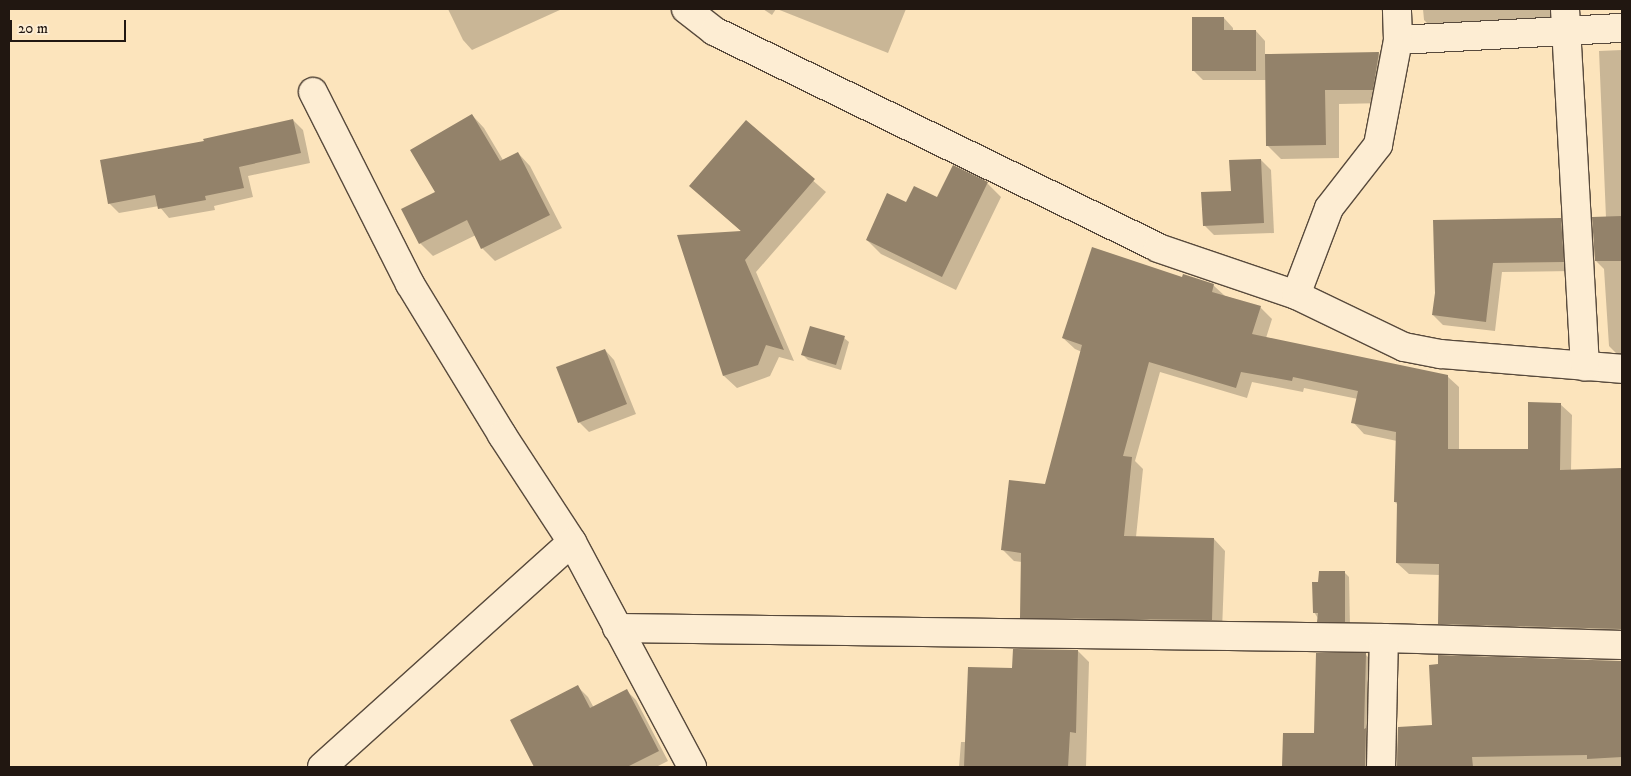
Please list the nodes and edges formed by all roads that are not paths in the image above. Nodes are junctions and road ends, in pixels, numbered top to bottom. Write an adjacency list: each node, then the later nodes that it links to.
1 (686, 9): 7 (street)
2 (1397, 9): 5 (street)
3 (1566, 20): 4 (street); 5 (street); 8 (street)
4 (1622, 28)
5 (1398, 40): 7 (street)
6 (313, 92): 10 (street)
7 (1296, 295): 8 (street)
8 (1585, 366): 9 (street)
9 (1622, 369)
10 (572, 542): 11 (street); 14 (street)
11 (616, 628): 12 (street); 15 (street)
12 (1384, 638): 13 (street); 16 (street)
13 (1622, 645)
14 (322, 767)
15 (692, 767)
16 (1382, 767)

